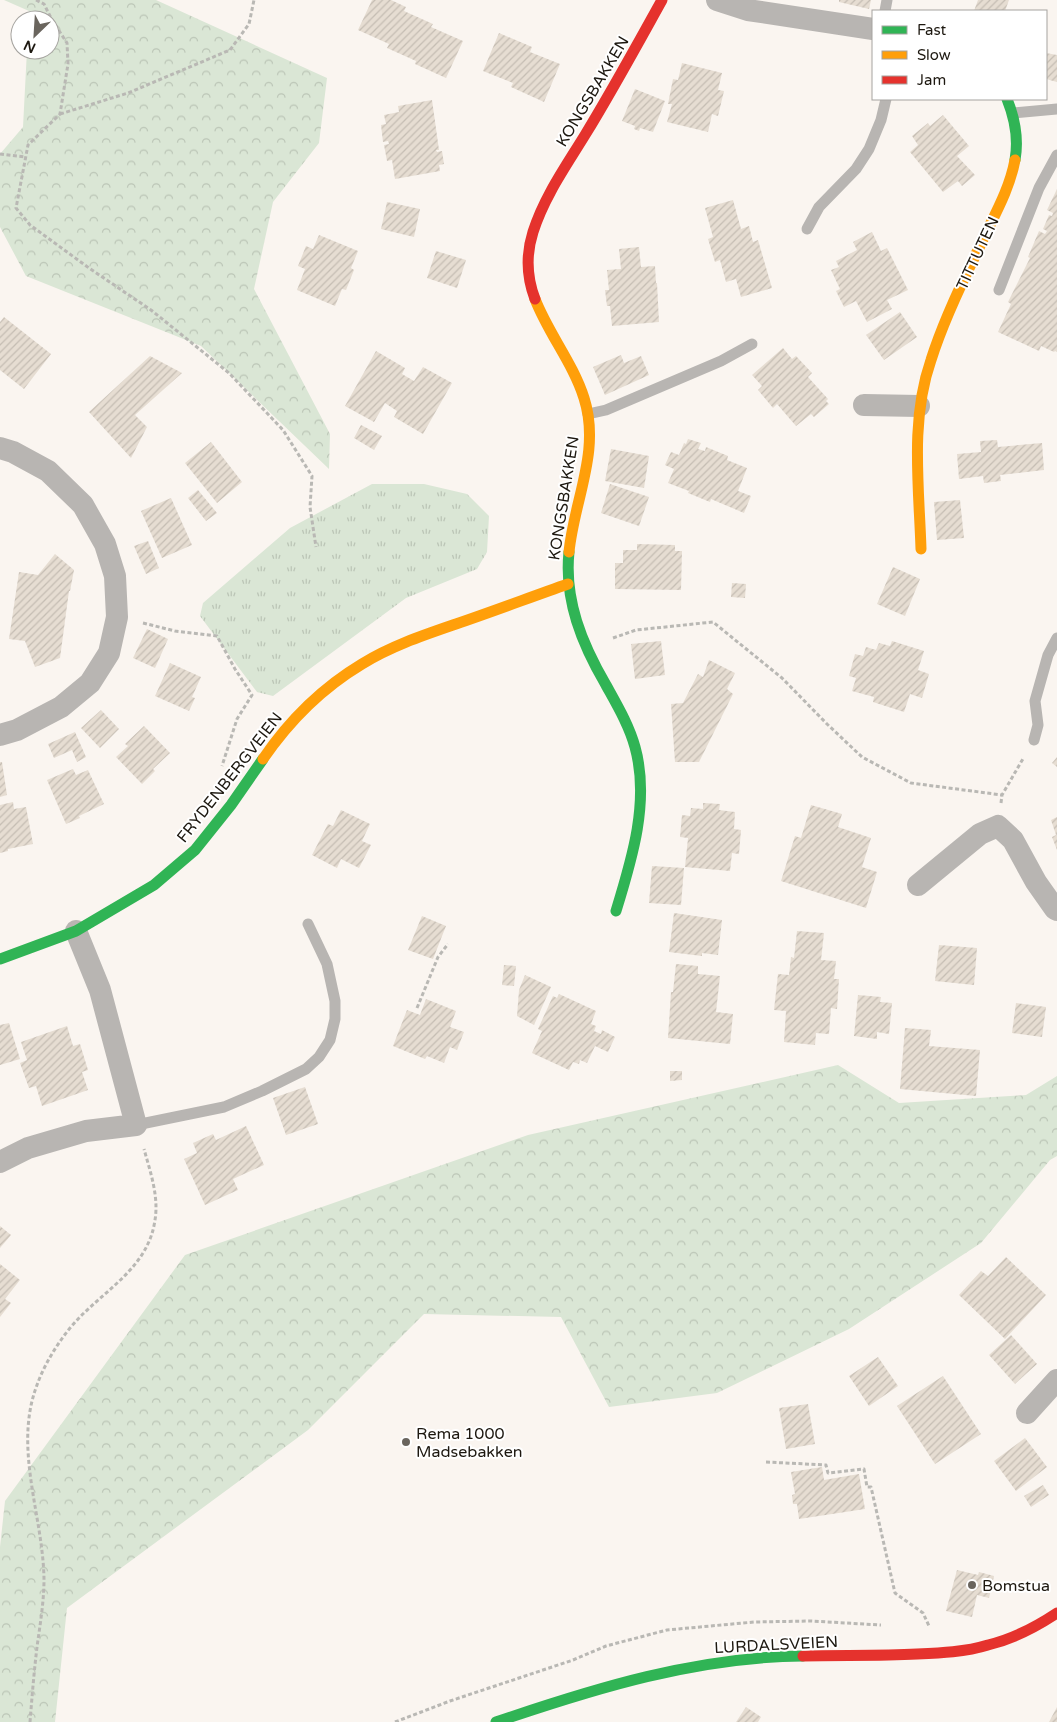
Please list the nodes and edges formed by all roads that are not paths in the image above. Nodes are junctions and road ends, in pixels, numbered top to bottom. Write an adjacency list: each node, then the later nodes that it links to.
1 (662, 0): 14 (street, KONGSBAKKEN)
2 (717, 0): 3 (street)
3 (872, 29)
4 (886, 100): 9 (lane)
5 (1007, 100): 7 (street, TITTUTEN)
6 (1057, 109): 7 (lane)
7 (1013, 113): 13 (street, TITTUTEN)
8 (1057, 155): 10 (lane)
9 (807, 229)
10 (999, 290)
11 (752, 344): 14 (lane)
12 (864, 405): 13 (street)
13 (919, 406): 16 (street, TITTUTEN)
14 (588, 414): 17 (street, KONGSBAKKEN)
15 (0, 448): 19 (street)
16 (921, 549)
17 (568, 584): 23 (street, KONGSBAKKEN); 25 (street, FRYDENBERGVEIEN)
18 (1057, 638): 20 (lane)
19 (0, 735)
20 (1034, 740)
21 (918, 885): 22 (street)
22 (1057, 910)
23 (616, 911)
24 (308, 924): 27 (lane)
25 (76, 931): 26 (street, FRYDENBERGVEIEN); 27 (street)
26 (0, 959)
27 (136, 1125): 28 (street)
28 (0, 1162)
29 (1057, 1380): 30 (street)
30 (1027, 1413)
31 (1057, 1613): 32 (street, LURDALSVEIEN)
32 (496, 1722)

